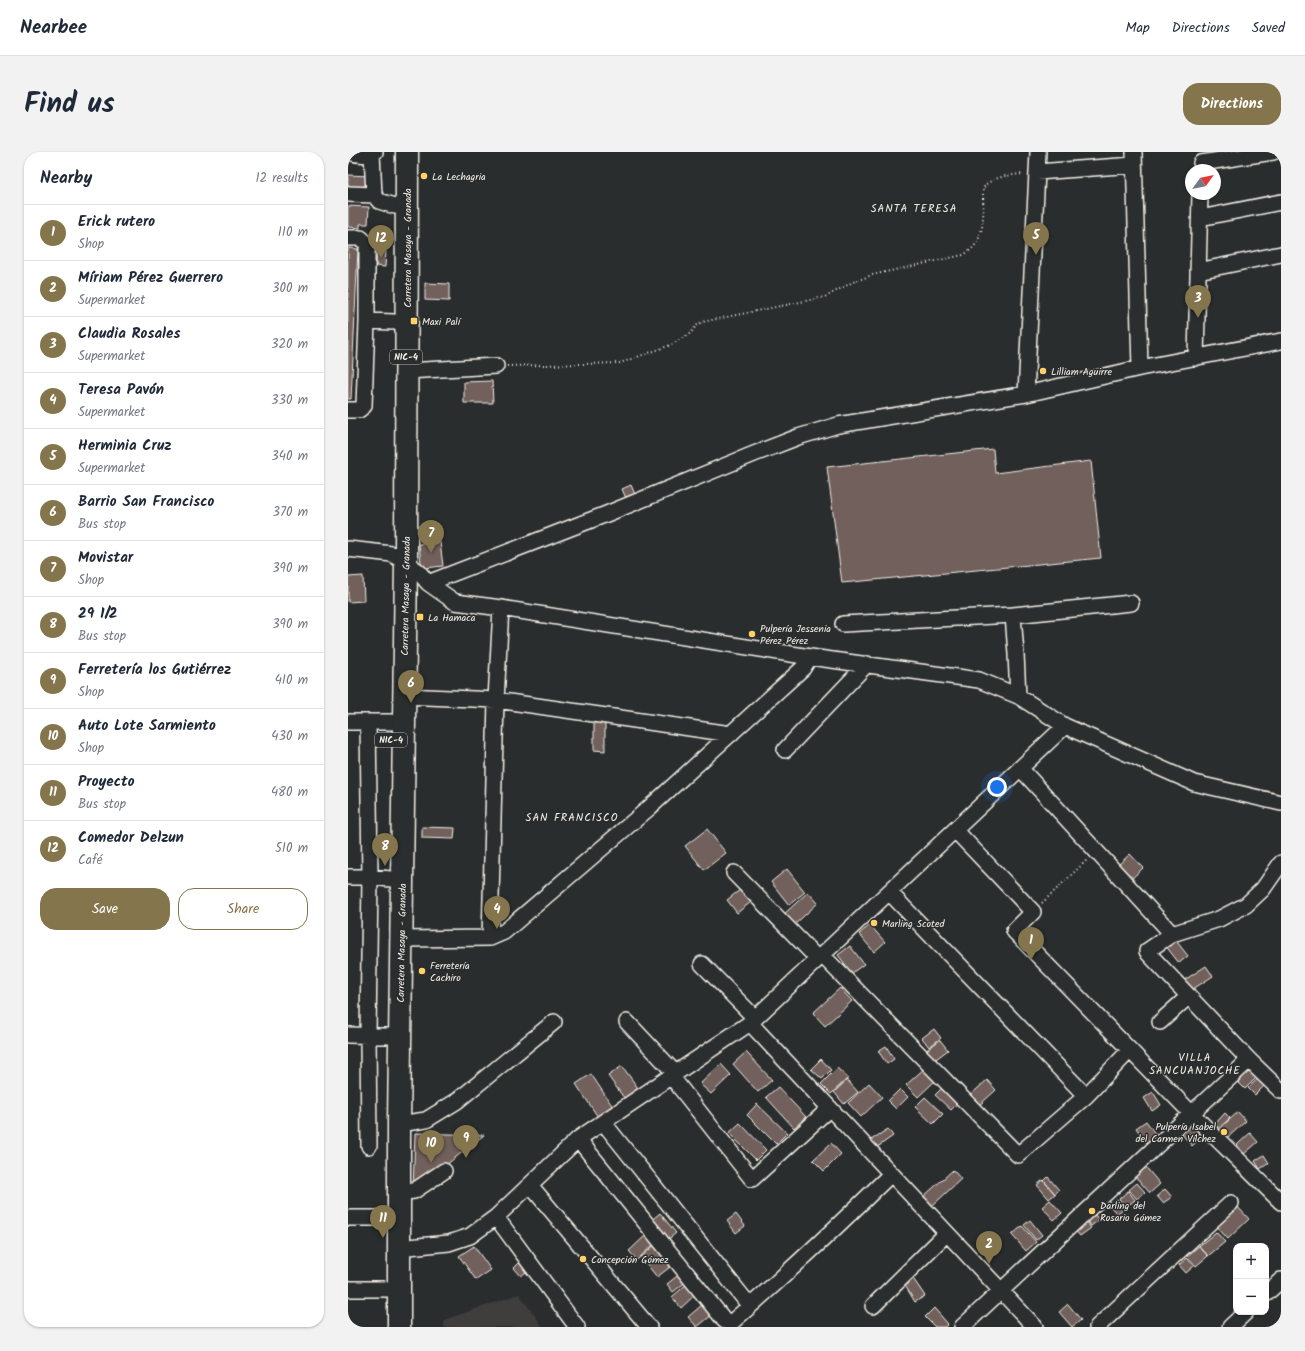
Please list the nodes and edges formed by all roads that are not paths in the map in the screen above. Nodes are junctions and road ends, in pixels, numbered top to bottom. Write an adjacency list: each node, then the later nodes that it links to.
1 (348, 152): 6 (street)
2 (395, 152): 14 (highway, Carretera Masaya - Granada / NIC-4)
3 (407, 152): 25 (highway, Carretera Masaya - Granada / NIC-4)
4 (1038, 152): 9 (street)
5 (1273, 152): 8 (street)
6 (373, 153): 11 (street)
7 (1134, 158): 9 (street); 24 (street)
8 (1201, 162)
9 (1037, 172): 26 (street)
10 (348, 194): 11 (street)
11 (374, 194): 14 (street)
12 (1200, 200): 15 (street)
13 (1281, 202): 15 (street)
14 (395, 206): 20 (highway, Carretera Masaya - Granada / NIC-4)
15 (1200, 218): 18 (street)
16 (348, 238): 19 (street)
17 (1281, 254): 18 (street)
18 (1198, 271): 22 (street)
19 (367, 321): 20 (street); 27 (street)
20 (394, 322): 29 (highway, Carretera Masaya - Granada / NIC-4)
21 (1281, 341): 22 (street)
22 (1196, 358): 24 (street)
23 (496, 366): 25 (street)
24 (1140, 368): 26 (street)
25 (406, 371): 29 (highway, Carretera Masaya - Granada / NIC-4)
26 (1026, 394): 30 (street)
27 (348, 410)
28 (348, 549): 29 (street)
29 (399, 558): 30 (street); 37 (highway, Carretera Masaya - Granada / NIC-4); 42 (highway, Carretera Masaya - Granada / NIC-4)
30 (428, 583): 32 (street)
31 (1130, 603): 33 (street)
32 (501, 608): 35 (street); 39 (street)
33 (1013, 614): 34 (street); 38 (street)
34 (843, 624)
35 (810, 657): 36 (street); 44 (street)
36 (867, 664): 38 (street); 45 (street)
37 (404, 696): 39 (street); 56 (highway, Carretera Masaya - Granada / NIC-4)
38 (1018, 696): 43 (street)
39 (496, 700): 44 (street); 55 (street)
40 (348, 722): 41 (street)
41 (368, 722): 42 (street); 52 (street)
42 (391, 722): 52 (highway, Carretera Masaya - Granada / NIC-4)
43 (1065, 726): 46 (street); 47 (street)
44 (731, 734): 55 (street)
45 (785, 750)
46 (1020, 768): 48 (street); 54 (street)
47 (1281, 803)
48 (955, 830): 53 (street); 66 (street)
49 (1281, 863): 54 (street)
50 (734, 873): 57 (street)
51 (348, 877): 52 (street)
52 (380, 878): 65 (highway, Carretera Masaya - Granada / NIC-4)
53 (889, 892): 57 (street); 70 (street)
54 (1172, 934): 59 (street)
55 (490, 938): 56 (street)
56 (402, 939): 74 (highway, Carretera Masaya - Granada / NIC-4)
57 (820, 957): 60 (street); 70 (street)
58 (702, 964): 60 (street)
59 (1189, 996): 63 (street); 67 (street)
60 (752, 1021): 68 (street); 71 (street)
61 (554, 1022): 74 (street)
62 (627, 1022): 68 (street)
63 (1160, 1022)
64 (348, 1035): 65 (street)
65 (378, 1036): 76 (street); 85 (highway, Carretera Masaya - Granada / NIC-4)
66 (1130, 1050): 70 (street); 72 (street)
67 (1249, 1060): 69 (street); 72 (street)
68 (673, 1075): 71 (street); 73 (street)
69 (1281, 1091)
70 (1086, 1096)
71 (830, 1108): 78 (street)
72 (1192, 1114): 81 (street); 91 (street)
73 (603, 1122): 75 (street); 93 (street)
74 (399, 1124): 80 (highway, Carretera Masaya - Granada / NIC-4)
75 (578, 1139): 79 (street); 93 (street)
76 (369, 1146)
77 (444, 1171): 80 (street)
78 (891, 1174): 86 (street); 93 (street)
79 (530, 1185): 83 (street); 99 (street)
80 (398, 1193): 87 (highway, Carretera Masaya - Granada / NIC-4)
81 (1281, 1202)
82 (1231, 1203): 102 (street)
83 (496, 1217): 87 (street); 98 (street)
84 (348, 1218): 85 (street)
85 (388, 1218): 90 (highway, Carretera Masaya - Granada / NIC-4)
86 (947, 1233): 91 (street); 94 (street)
87 (398, 1248): 97 (highway, Carretera Masaya - Granada / NIC-4)
88 (1281, 1280): 92 (street)
89 (348, 1289): 90 (street)
90 (388, 1289): 96 (highway, Carretera Masaya - Granada / NIC-4)
91 (1001, 1291): 100 (street); 101 (street)
92 (1269, 1291)
93 (750, 1306)
94 (873, 1306)
95 (1243, 1315): 103 (street)
96 (388, 1327)
97 (399, 1327)
98 (578, 1327)
99 (649, 1327)
100 (962, 1327)
101 (1035, 1327)
102 (1096, 1327)
103 (1230, 1327)

